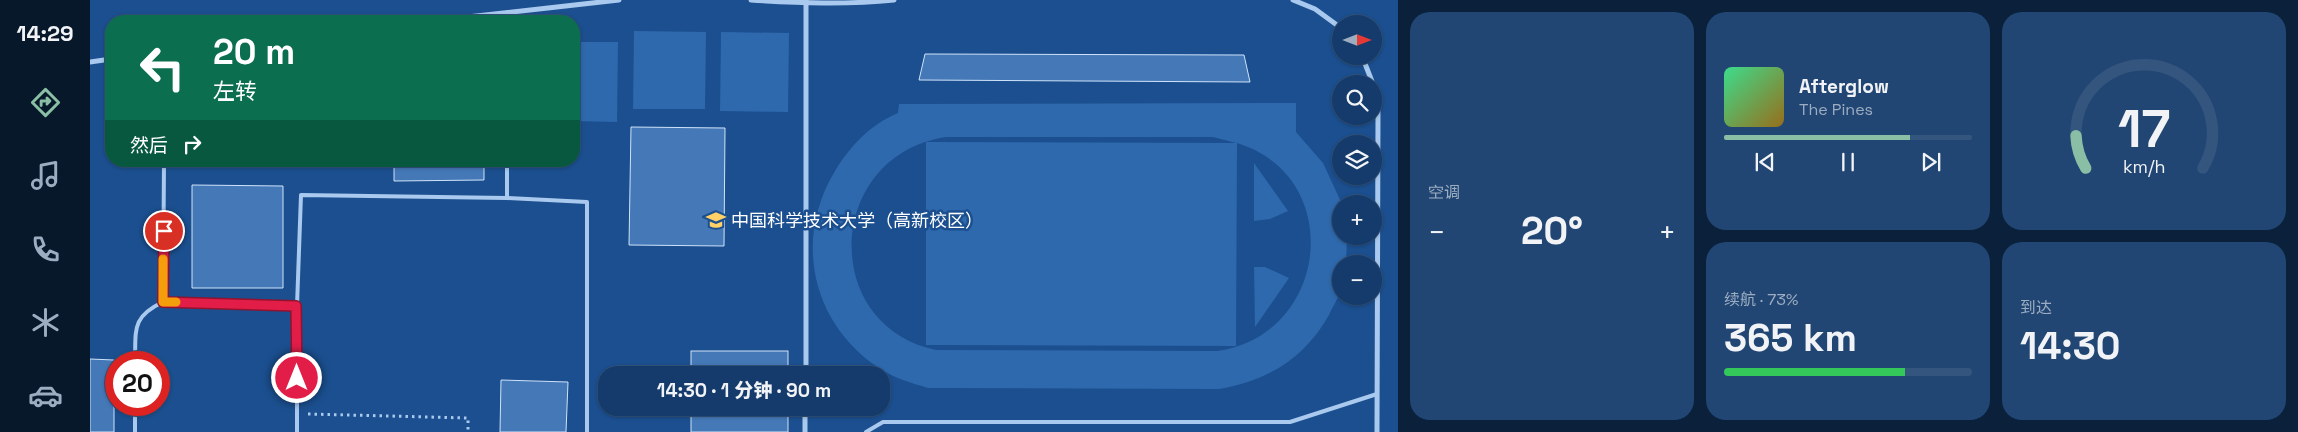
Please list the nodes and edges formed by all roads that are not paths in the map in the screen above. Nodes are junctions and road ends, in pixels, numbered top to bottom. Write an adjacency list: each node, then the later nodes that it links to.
1 (618, 0): 6 (street)
2 (751, 0): 5 (street)
3 (894, 0): 5 (street)
4 (1293, 0): 8 (street)
5 (806, 2): 18 (street)
6 (508, 12): 7 (street)
7 (482, 15)
8 (1332, 21)
9 (105, 60): 10 (street)
10 (90, 62)
11 (1378, 125): 19 (street)
12 (164, 167): 15 (lane)
13 (507, 167): 14 (lane)
14 (507, 198): 16 (lane); 24 (lane)
15 (163, 302): 16 (lane); 17 (lane)
16 (296, 306): 23 (lane)
17 (135, 351)
18 (806, 366)
19 (1377, 394): 26 (lane); 27 (street)
20 (135, 416): 22 (lane)
21 (806, 416): 25 (street)
22 (135, 432)
23 (297, 432)
24 (587, 432)
25 (806, 432)
26 (866, 432)
27 (1377, 432)

